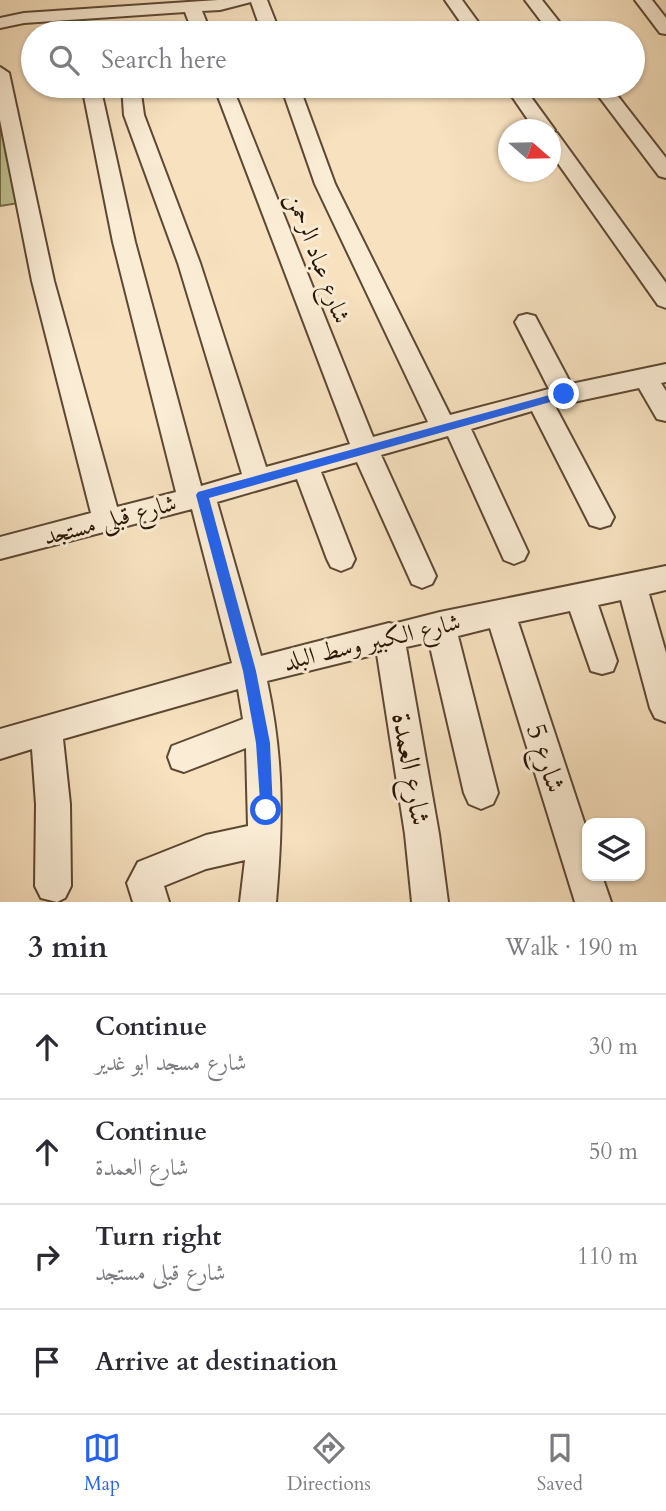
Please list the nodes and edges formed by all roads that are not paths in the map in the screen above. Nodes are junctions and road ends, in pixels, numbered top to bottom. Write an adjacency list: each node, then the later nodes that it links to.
1 (244, 0): 6 (street)
2 (259, 0): 14 (street)
3 (453, 0): 15 (street)
4 (533, 0): 16 (street)
5 (643, 0): 18 (street)
6 (192, 7): 7 (street); 13 (street)
7 (123, 10): 9 (street); 12 (street)
8 (0, 11): 10 (street)
9 (77, 14): 10 (street); 11 (street)
10 (24, 18): 17 (street)
11 (78, 21)
12 (124, 21)
13 (197, 21)
14 (267, 21)
15 (468, 21)
16 (550, 21)
17 (0, 23)
18 (666, 29)
19 (0, 72): 40 (street)
20 (93, 98): 38 (street)
21 (132, 98): 37 (street)
22 (228, 98): 35 (street, شارع عباد الرحمن)
23 (294, 98): 34 (street)
24 (522, 98): 26 (street)
25 (609, 98): 28 (street)
26 (537, 119)
27 (561, 151): 29 (street)
28 (666, 172)
29 (666, 300)
30 (527, 322): 32 (street)
31 (655, 375): 32 (street, شارع قبلى مستجد); 33 (street)
32 (551, 397): 34 (street, شارع قبلى مستجد); 39 (street)
33 (666, 412)
34 (449, 425): 35 (street, شارع قبلى مستجد); 42 (street)
35 (365, 449): 36 (street, شارع قبلى مستجد); 44 (street, شارع عباد الرحمن)
36 (305, 466): 37 (street, شارع قبلى مستجد); 43 (street)
37 (257, 480): 38 (street, شارع قبلى مستجد)
38 (197, 497): 40 (street, شارع قبلى مستجد); 52 (street)
39 (600, 517)
40 (107, 521): 41 (street, شارع قبلى مستجد)
41 (0, 548)
42 (514, 552)
43 (341, 559)
44 (422, 576)
45 (666, 578): 46 (street, شارع الكبير وسط البلد)
46 (632, 585): 47 (street, شارع الكبير وسط البلد); 53 (street)
47 (580, 596): 48 (street, شارع الكبير وسط البلد); 51 (street)
48 (500, 613): 49 (street, شارع الكبير وسط البلد); 64 (street, شارع 5)
49 (440, 625): 50 (street, شارع الكبير وسط البلد); 58 (street)
50 (389, 636): 52 (street, شارع الكبير وسط البلد); 63 (street, شارع العمدة)
51 (602, 661)
52 (250, 671): 54 (street); 55 (street, شارع الكبير وسط البلد)
53 (666, 708)
54 (261, 727): 57 (street); 59 (street)
55 (46, 729): 56 (street, شارع الكبير وسط البلد); 60 (street)
56 (0, 744)
57 (184, 757)
58 (481, 793)
59 (264, 839): 61 (street); 62 (street)
60 (53, 886)
61 (151, 902)
62 (258, 902)
63 (430, 902)
64 (593, 902)

